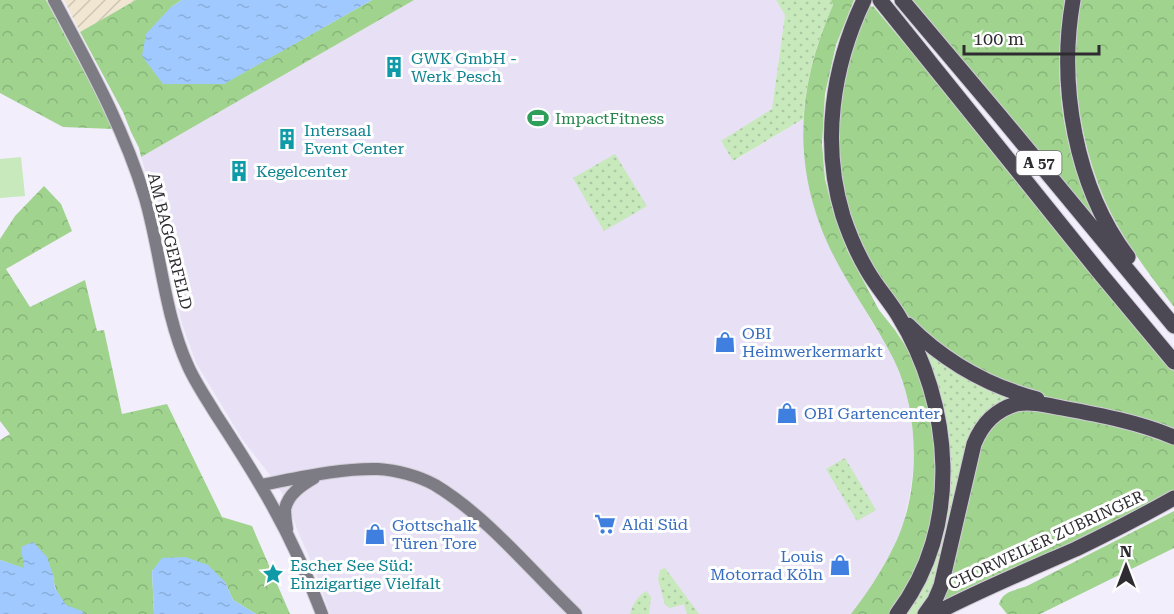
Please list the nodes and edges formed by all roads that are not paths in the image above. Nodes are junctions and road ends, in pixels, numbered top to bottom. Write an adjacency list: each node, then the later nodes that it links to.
1 (54, 0): 12 (main road, AM BAGGERFELD)
2 (864, 0): 6 (highway, CHORWEILER ZUBRINGER)
3 (880, 0): 8 (highway, A 57)
4 (902, 0): 7 (highway, A 57)
5 (1073, 0): 7 (highway)
6 (897, 315): 9 (highway); 17 (highway, CHORWEILER ZUBRINGER)
7 (1174, 325)
8 (1174, 362)
9 (1087, 412): 10 (highway); 18 (highway)
10 (1174, 437)
11 (317, 475): 12 (main road); 14 (main road); 16 (main road)
12 (261, 485): 14 (main road, AM BAGGERFELD)
13 (1174, 498): 19 (highway, CHORWEILER ZUBRINGER)
14 (287, 535): 15 (main road, AM BAGGERFELD)
15 (322, 614)
16 (576, 614)
17 (897, 614)
18 (925, 614)
19 (934, 614)

